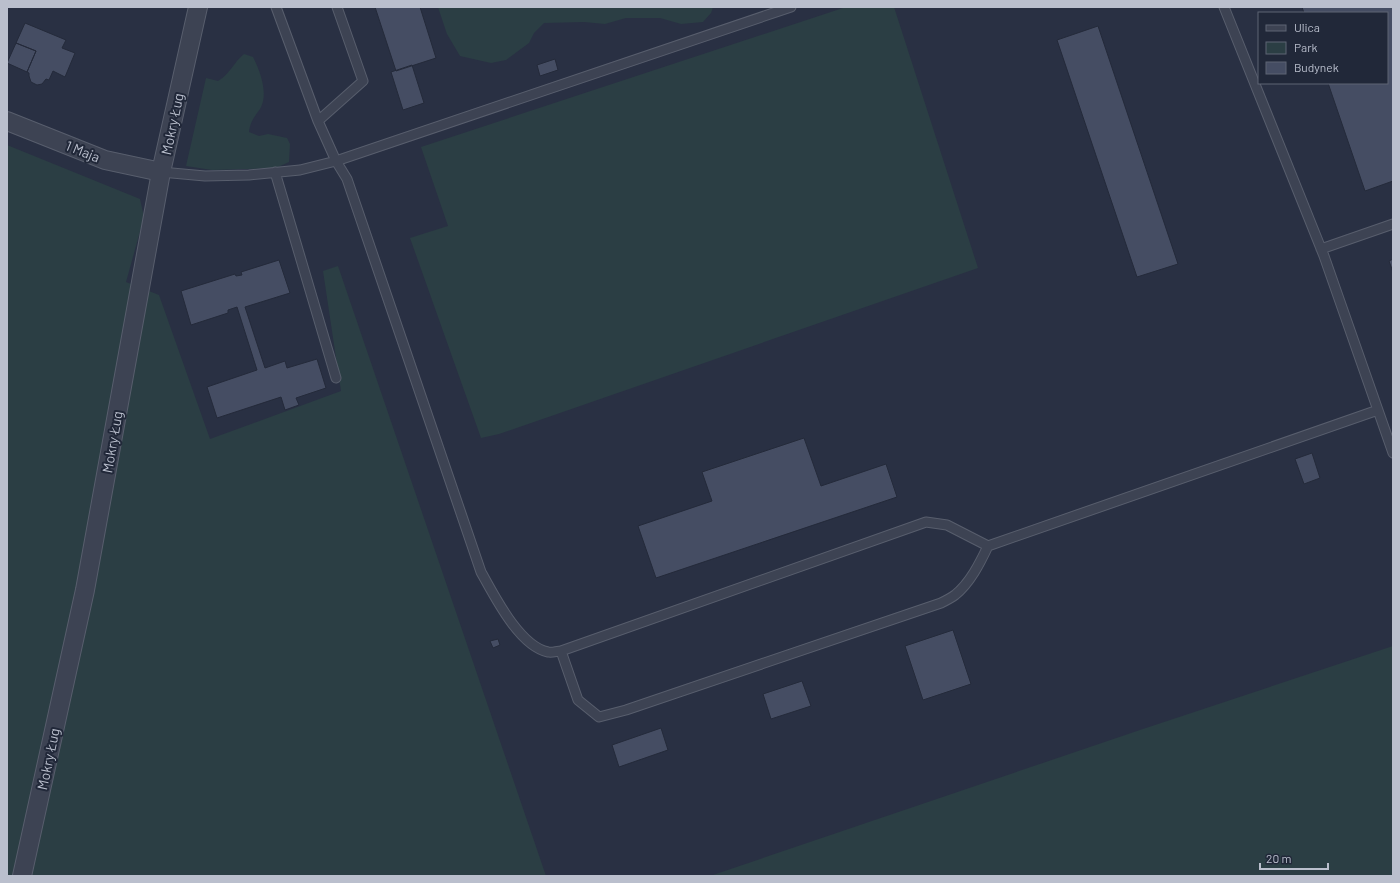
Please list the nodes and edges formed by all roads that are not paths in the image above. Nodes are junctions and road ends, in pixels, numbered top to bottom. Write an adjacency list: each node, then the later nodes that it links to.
1 (198, 7): 9 (street, Mokry Ług)
2 (276, 7): 7 (lane)
3 (337, 7): 7 (lane)
4 (791, 7): 8 (lane)
5 (1224, 7): 12 (lane)
6 (7, 121): 9 (street, 1 Maja)
7 (318, 121): 8 (lane)
8 (336, 161): 10 (lane); 17 (lane)
9 (161, 172): 10 (lane); 18 (street, Mokry Ług)
10 (274, 172): 13 (lane)
11 (1393, 224): 12 (lane)
12 (1321, 249): 14 (lane)
13 (336, 378)
14 (1378, 410): 15 (lane); 16 (lane)
15 (1393, 453)
16 (988, 546): 17 (lane); 17 (lane)
17 (560, 651)
18 (22, 876)

